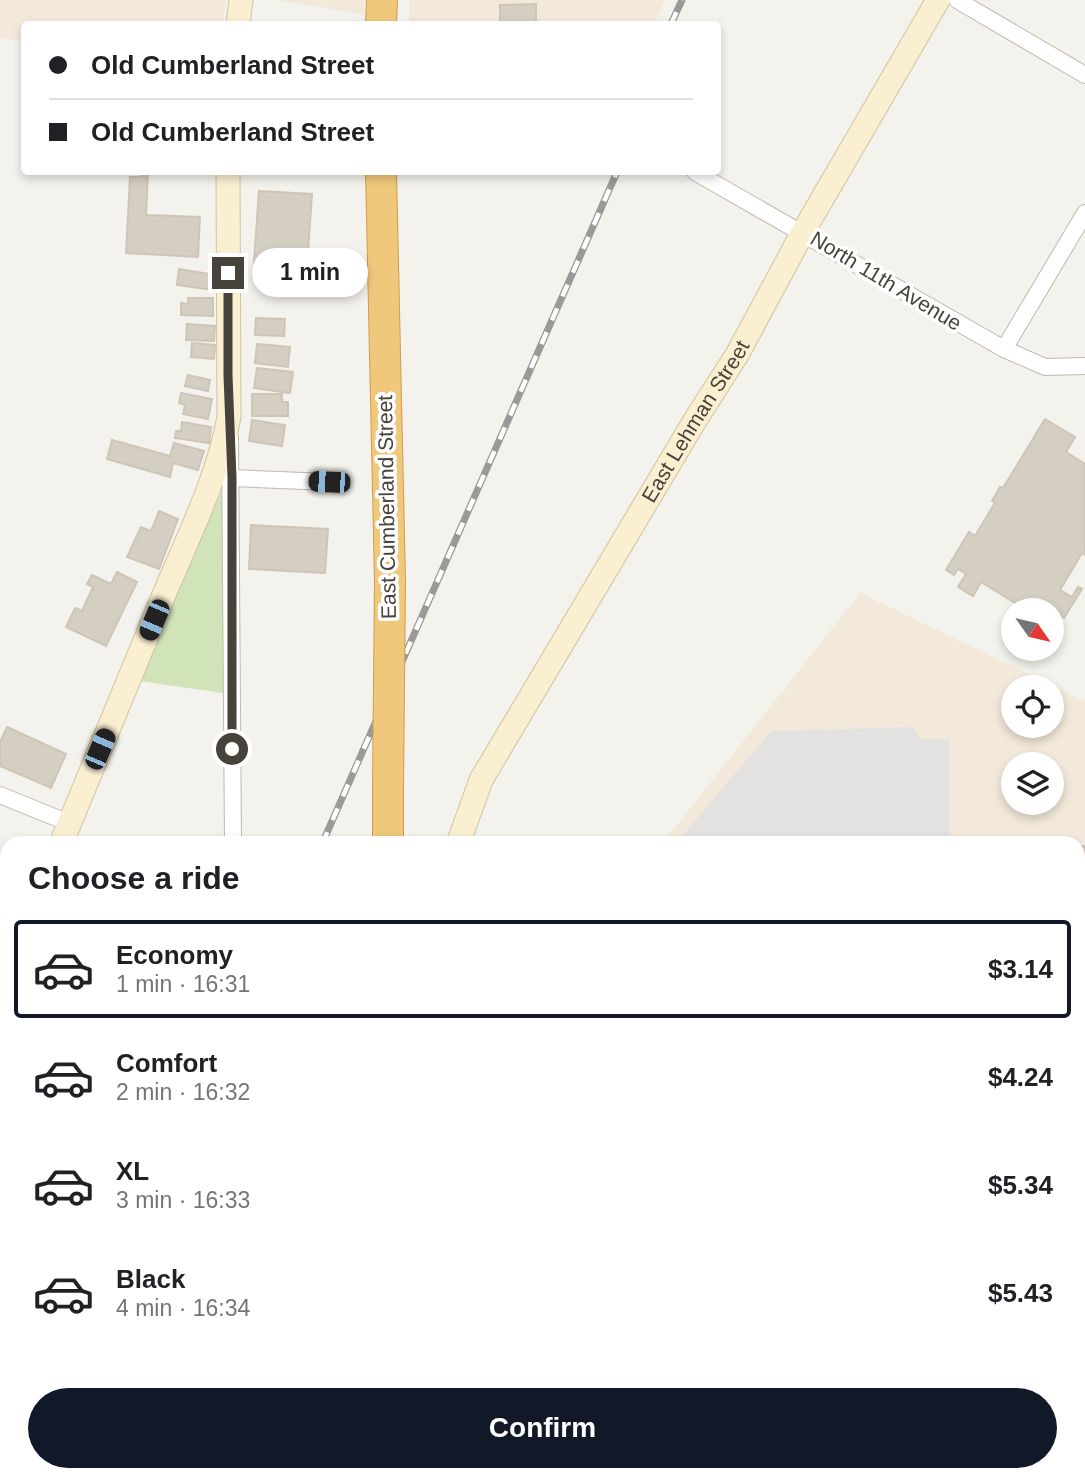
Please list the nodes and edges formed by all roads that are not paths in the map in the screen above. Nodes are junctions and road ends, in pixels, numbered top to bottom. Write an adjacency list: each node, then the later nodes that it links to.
1 (241, 0): 5 (main road)
2 (382, 0): 6 (highway)
3 (939, 0): 12 (main road, East Lehman Street)
4 (957, 0): 7 (street)
5 (238, 21)
6 (381, 21)
7 (1085, 75)
8 (229, 175): 15 (main road)
9 (381, 175): 21 (highway, East Cumberland Street, bridge)
10 (700, 175): 12 (street, North 11th Avenue)
11 (1085, 213): 13 (street)
12 (803, 232): 13 (street, North 11th Avenue); 22 (main road, East Lehman Street)
13 (1004, 349): 14 (street, North 11th Avenue)
14 (1085, 366)
15 (229, 417): 16 (street); 19 (main road)
16 (232, 478): 17 (street); 20 (street)
17 (329, 482)
18 (0, 795): 19 (street)
19 (65, 833)
20 (233, 836)
21 (387, 836)
22 (461, 836)

